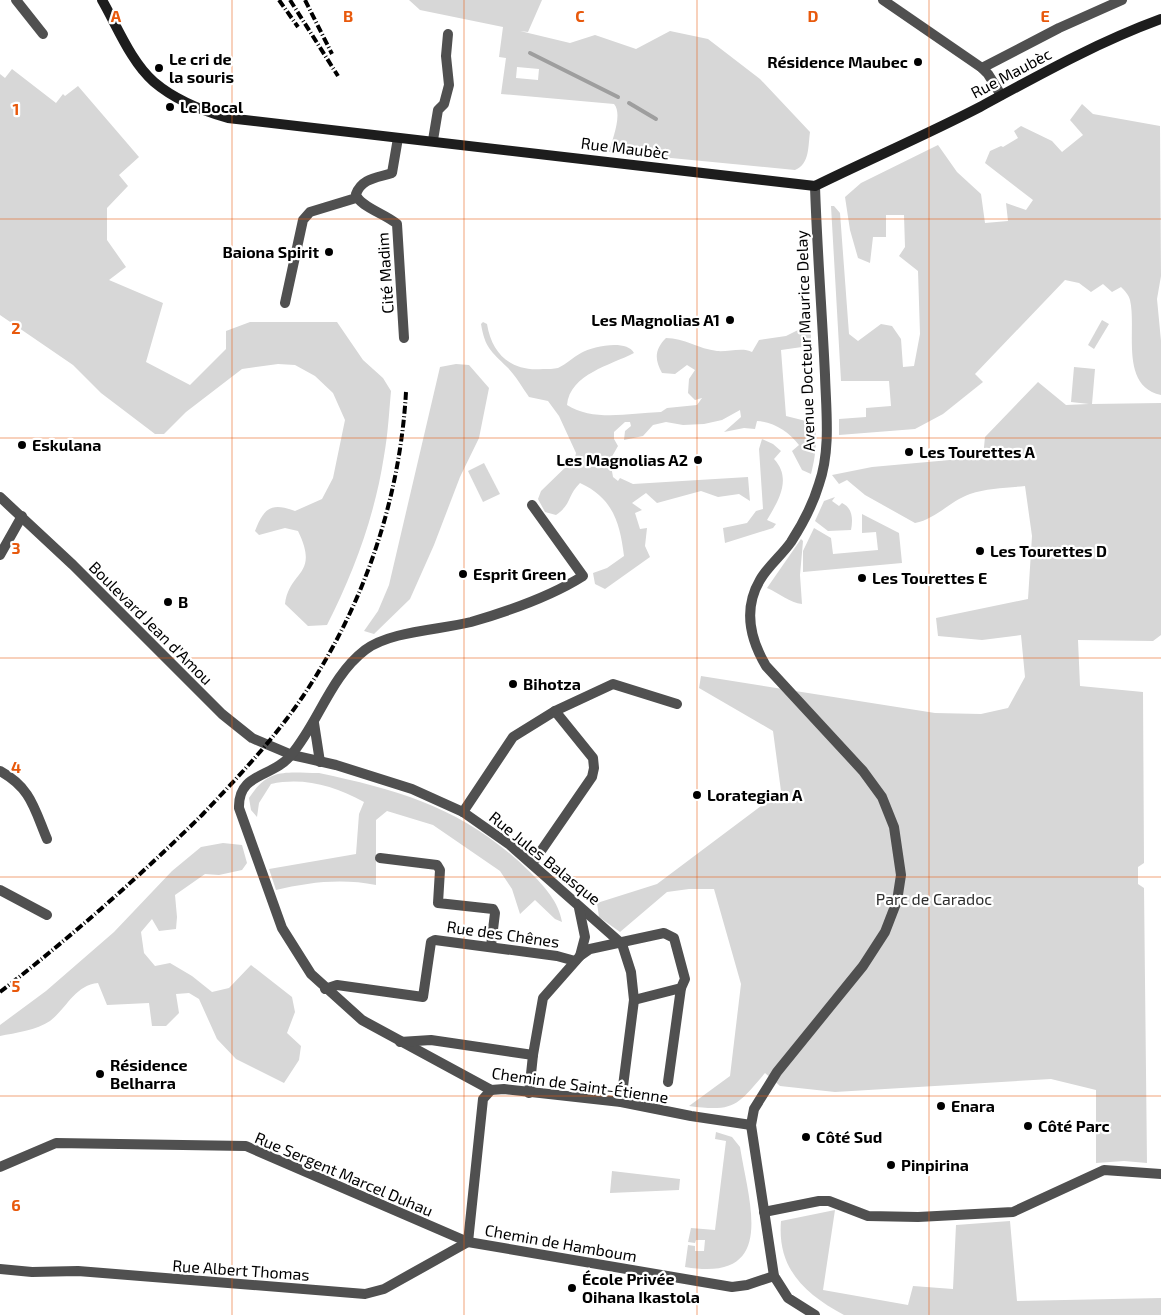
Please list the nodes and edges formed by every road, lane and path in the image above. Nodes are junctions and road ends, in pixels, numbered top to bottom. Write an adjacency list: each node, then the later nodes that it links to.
1 (16, 0): 6 (street)
2 (102, 0): 10 (main road, Rue Maubèc)
3 (883, 0): 8 (street)
4 (1122, 0): 8 (street)
5 (1161, 19): 9 (main road, Rue Maubèc)
6 (43, 34)
7 (448, 34): 11 (street)
8 (982, 68): 9 (street)
9 (1001, 95): 12 (main road, Rue Maubèc)
10 (398, 138): 11 (main road, Rue Maubèc); 13 (street)
11 (433, 140): 12 (main road, Rue Maubèc)
12 (815, 186): 45 (street, Avenue Docteur Maurice Delay)
13 (356, 198): 14 (street); 15 (street, Cité Madim)
14 (285, 303)
15 (404, 338)
16 (0, 497): 18 (street, Boulevard Jean d'Amou)
17 (532, 505): 22 (street)
18 (22, 516): 19 (street); 23 (street, Boulevard Jean d'Amou)
19 (0, 555)
20 (677, 704): 21 (street)
21 (554, 712): 26 (street); 29 (street)
22 (314, 723): 23 (street); 24 (street)
23 (292, 755): 24 (street, Rue Jules Balasque); 37 (street, Chemin de Saint-Étienne)
24 (320, 762): 26 (street, Rue Jules Balasque)
25 (0, 771): 27 (street)
26 (463, 812): 29 (street, Rue Jules Balasque)
27 (47, 839)
28 (380, 858): 34 (street)
29 (532, 864): 31 (street, Rue Jules Balasque)
30 (0, 890): 32 (street)
31 (579, 908): 33 (street, Rue Jules Balasque); 35 (street)
32 (47, 915)
33 (622, 944): 35 (street); 36 (street); 38 (street, Rue Jules Balasque)
34 (491, 946): 35 (street, Rue des Chênes); 37 (street, Rue des Chênes)
35 (578, 959): 40 (street)
36 (681, 988): 38 (street); 41 (street)
37 (326, 989): 39 (street, Chemin de Saint-Étienne)
38 (634, 1000): 44 (street, Rue Jules Balasque)
39 (400, 1042): 40 (street); 42 (street, Chemin de Saint-Étienne)
40 (533, 1055): 43 (street)
41 (668, 1082)
42 (491, 1090): 43 (street, Chemin de Saint-Étienne); 49 (street, Chemin de Hamboum)
43 (529, 1093): 44 (street, Chemin de Saint-Étienne)
44 (621, 1102): 45 (street, Chemin de Saint-Étienne)
45 (751, 1125): 48 (street, Avenue Docteur Maurice Delay)
46 (0, 1167): 49 (street, Rue Sergent Marcel Duhau)
47 (1161, 1174): 48 (street)
48 (764, 1212): 51 (street, Avenue Docteur Maurice Delay)
49 (468, 1242): 50 (street, Rue Albert Thomas); 51 (street, Chemin de Hamboum)
50 (0, 1269)
51 (774, 1276): 52 (street)
52 (815, 1315)

